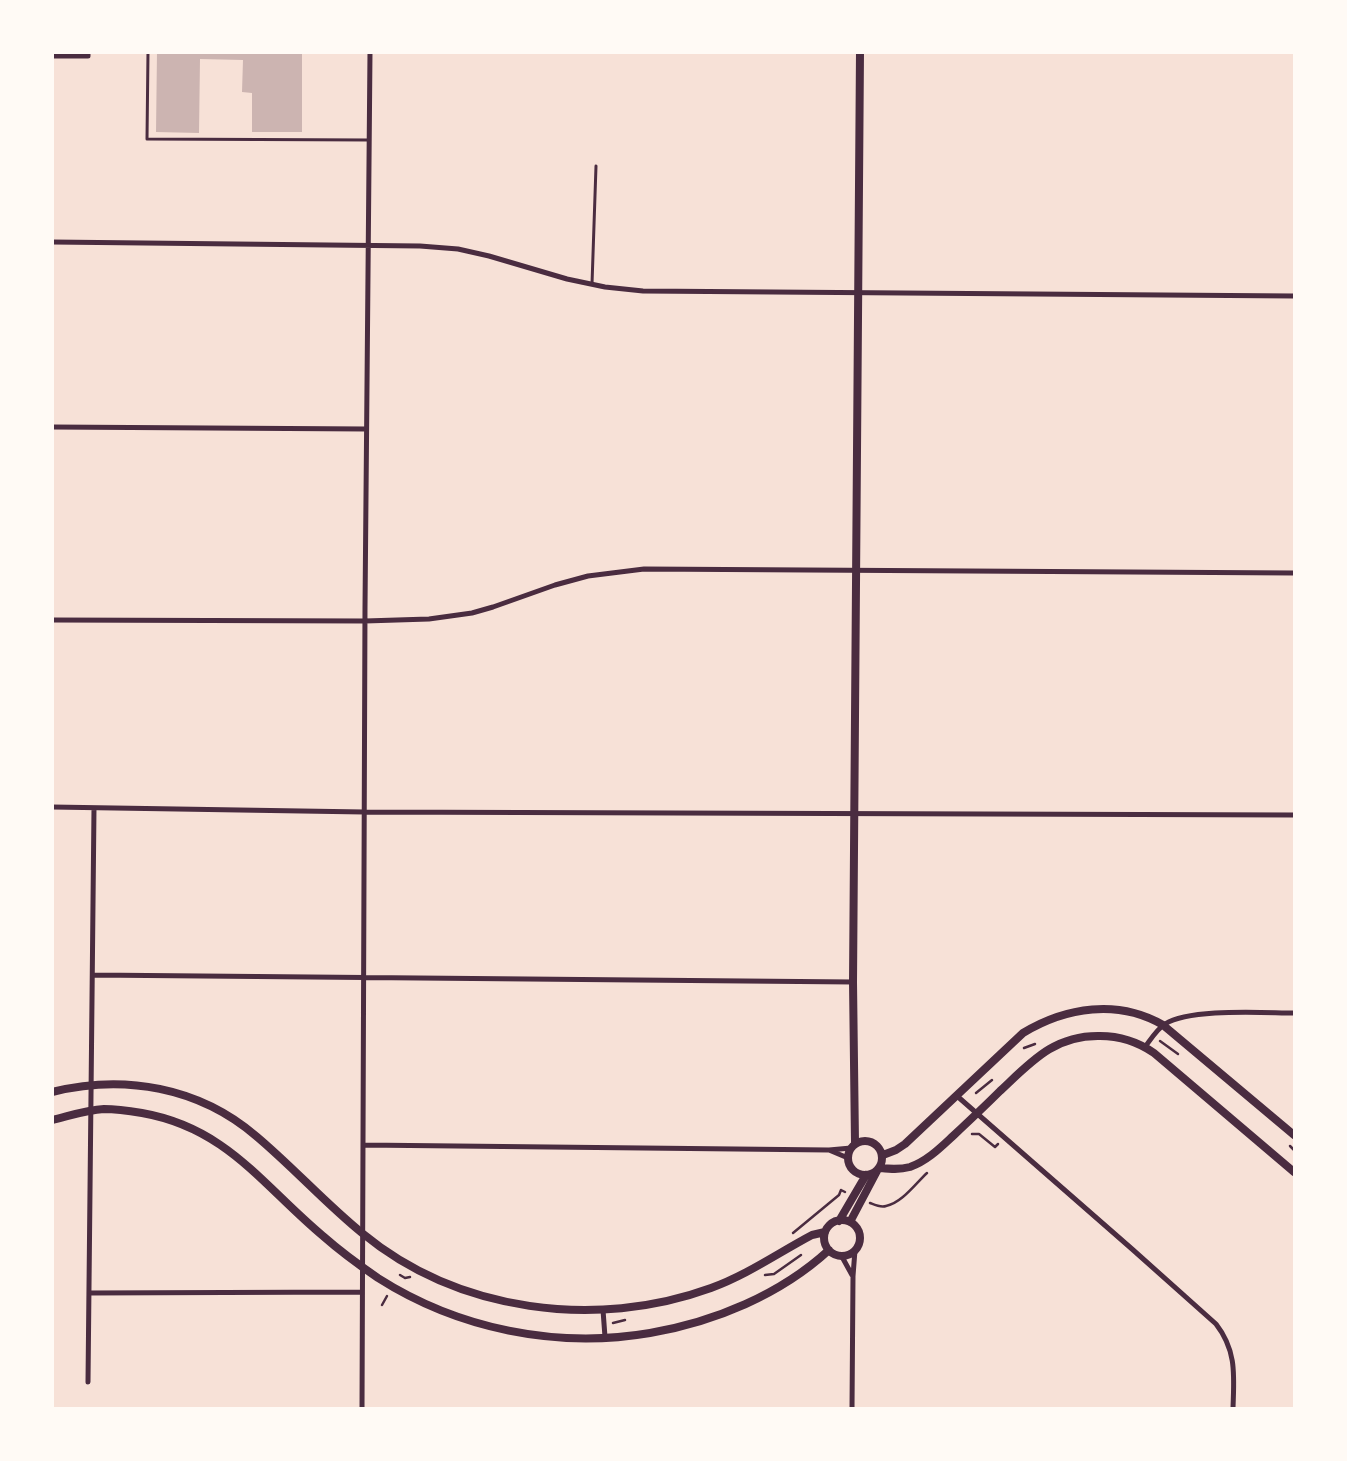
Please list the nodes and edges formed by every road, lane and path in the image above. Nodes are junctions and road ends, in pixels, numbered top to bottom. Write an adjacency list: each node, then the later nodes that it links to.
1 (148, 52): 6 (lane)
2 (370, 52): 6 (street)
3 (860, 52): 11 (street)
4 (88, 54): 5 (street)
5 (52, 56)
6 (369, 140): 9 (street)
7 (596, 166): 10 (lane)
8 (52, 242): 9 (street)
9 (368, 245): 10 (street); 14 (street)
10 (592, 284): 11 (street)
11 (860, 292): 12 (street); 15 (street)
12 (1294, 296)
13 (52, 428): 14 (street)
14 (366, 429): 18 (street)
15 (857, 571): 16 (street); 18 (street); 22 (street)
16 (1294, 573)
17 (52, 620): 18 (street)
18 (365, 621): 21 (street)
19 (52, 808): 20 (street)
20 (94, 808): 21 (street); 24 (street)
21 (364, 812): 22 (street); 25 (street)
22 (854, 813): 23 (street); 26 (street)
23 (1294, 815)
24 (92, 975): 25 (street); 30 (street)
25 (364, 977): 26 (street); 42 (street)
26 (853, 982): 38 (street)
27 (1294, 1013): 28 (street)
28 (1163, 1025): 29 (street); 34 (street); 40 (street)
29 (1145, 1047): 36 (street); 50 (street)
30 (92, 1084): 32 (street); 35 (street); 58 (street)
31 (986, 1085): 33 (path)
32 (52, 1092)
33 (976, 1094)
34 (957, 1096): 36 (street); 46 (street)
35 (92, 1110): 37 (street); 62 (street); 67 (street)
36 (977, 1114): 48 (street); 73 (street)
37 (52, 1120)
38 (854, 1121): 41 (street); 43 (street)
39 (969, 1134): 44 (path)
40 (1294, 1136)
41 (865, 1140): 43 (street); 46 (street)
42 (363, 1145): 45 (street); 58 (street)
43 (853, 1145): 45 (street); 47 (street)
44 (995, 1147)
45 (829, 1150): 47 (street)
46 (883, 1154): 48 (street)
47 (848, 1158): 51 (street)
48 (878, 1170): 51 (street); 55 (street)
49 (928, 1172): 53 (path)
50 (1294, 1172)
51 (866, 1175): 54 (street)
52 (840, 1190): 56 (path)
53 (878, 1206)
54 (839, 1221): 55 (street); 57 (street)
55 (850, 1222): 60 (street)
56 (793, 1232)
57 (825, 1232): 59 (street); 68 (street)
58 (362, 1234): 62 (street); 68 (street)
59 (829, 1250): 61 (street); 69 (street)
60 (855, 1250): 61 (street); 64 (street)
61 (841, 1256): 64 (street)
62 (362, 1266): 66 (street); 69 (street)
63 (400, 1275): 65 (path)
64 (853, 1276): 72 (street)
65 (405, 1278)
66 (362, 1292): 67 (street); 71 (street)
67 (89, 1293): 70 (street)
68 (603, 1310): 69 (street)
69 (605, 1338)
70 (88, 1382)
71 (362, 1408)
72 (852, 1408)
73 (1233, 1408)

